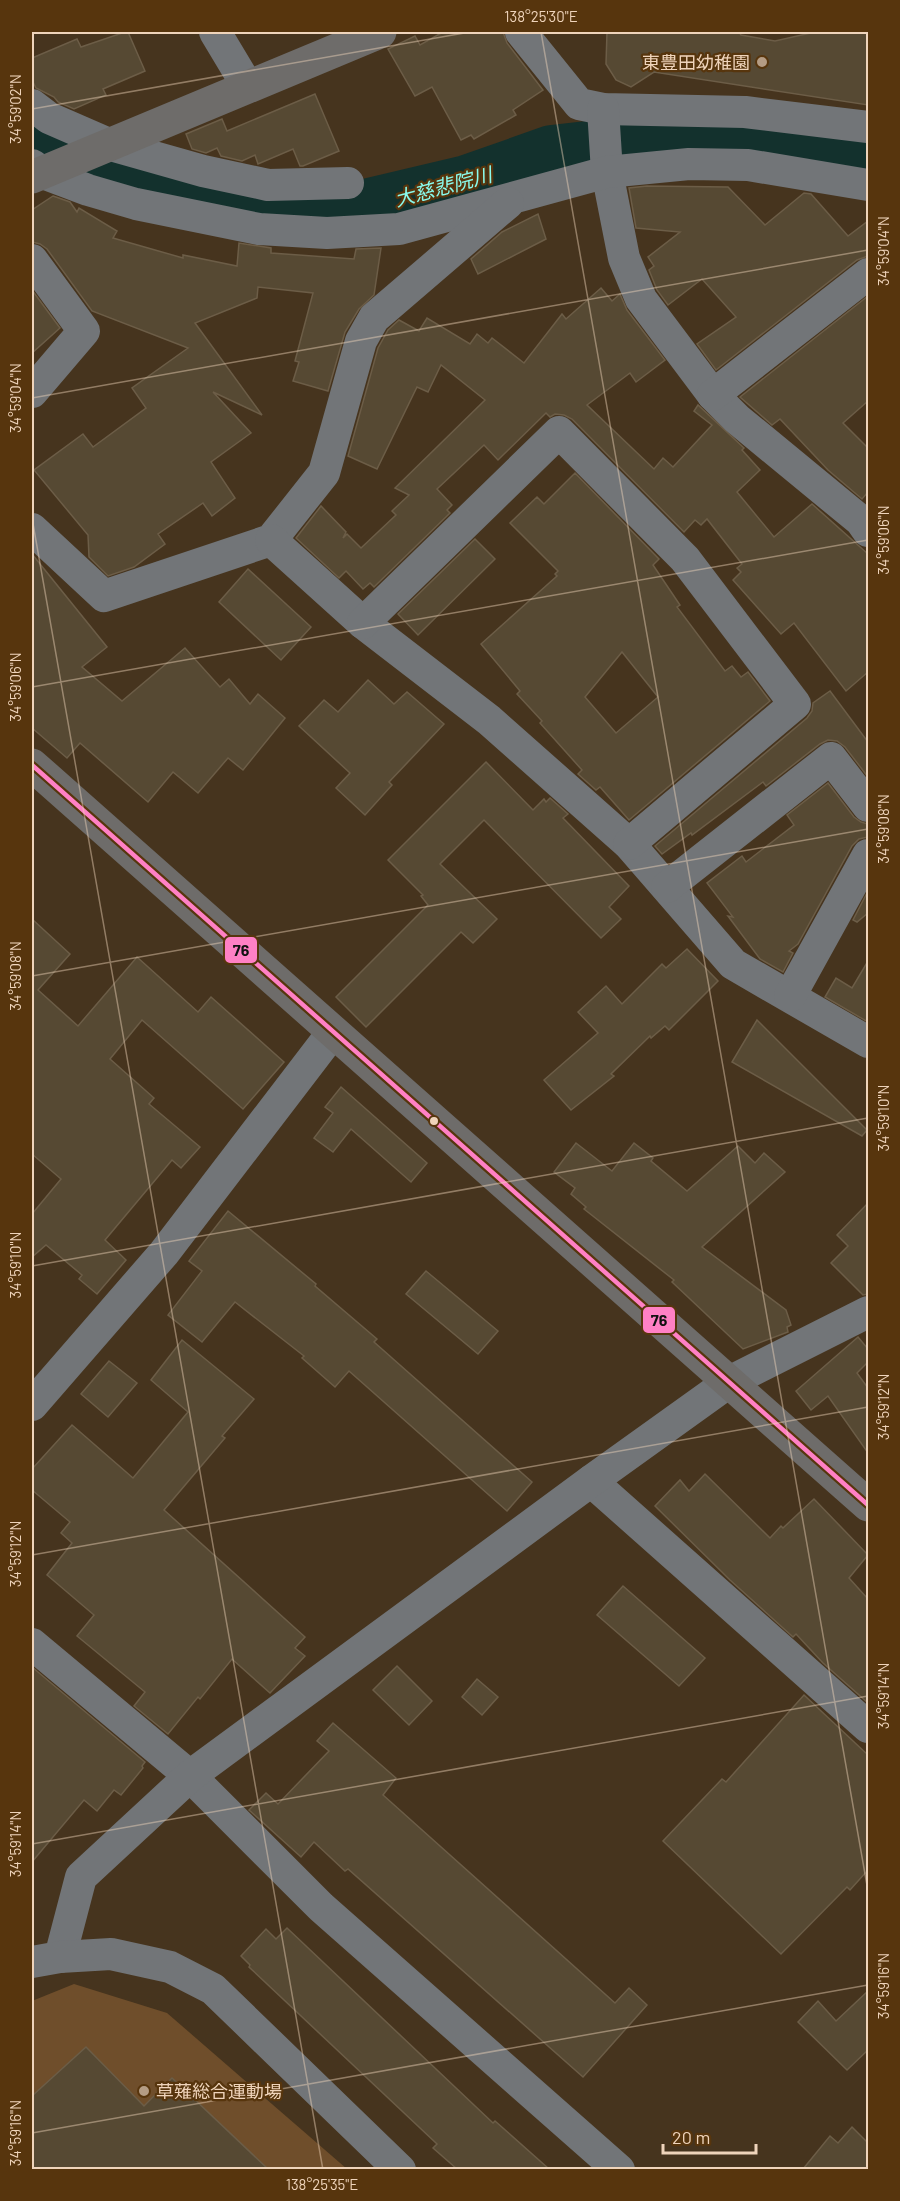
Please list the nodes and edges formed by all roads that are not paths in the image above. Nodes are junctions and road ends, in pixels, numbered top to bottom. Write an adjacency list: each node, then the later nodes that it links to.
1 (215, 32): 4 (street)
2 (380, 32): 4 (street)
3 (521, 32): 6 (street)
4 (248, 87): 8 (street)
5 (32, 105): 8 (street)
6 (603, 109): 7 (street); 10 (street)
7 (868, 127)
8 (111, 145): 9 (street); 11 (street)
9 (35, 172): 13 (street)
10 (607, 172): 12 (street); 13 (street); 17 (street)
11 (348, 183)
12 (868, 185)
13 (515, 197): 20 (street)
14 (32, 260): 16 (street)
15 (868, 274): 17 (street)
16 (32, 392)
17 (713, 395): 19 (street)
18 (32, 529): 20 (street)
19 (868, 531)
20 (271, 540): 21 (street)
21 (363, 622): 24 (street); 24 (street)
22 (32, 765): 28 (street)
23 (868, 806): 26 (street)
24 (629, 844): 26 (street)
25 (868, 855): 27 (street)
26 (667, 887): 27 (street)
27 (790, 996): 29 (street)
28 (333, 1032): 31 (street); 32 (street)
29 (868, 1042)
30 (868, 1312): 31 (street)
31 (729, 1382): 33 (street); 34 (street)
32 (32, 1405)
33 (591, 1481): 36 (street); 37 (street)
34 (868, 1504)
35 (32, 1644): 37 (street)
36 (868, 1727)
37 (190, 1776): 38 (street); 40 (street)
38 (46, 1960): 39 (street)
39 (400, 2169)
40 (619, 2169)

